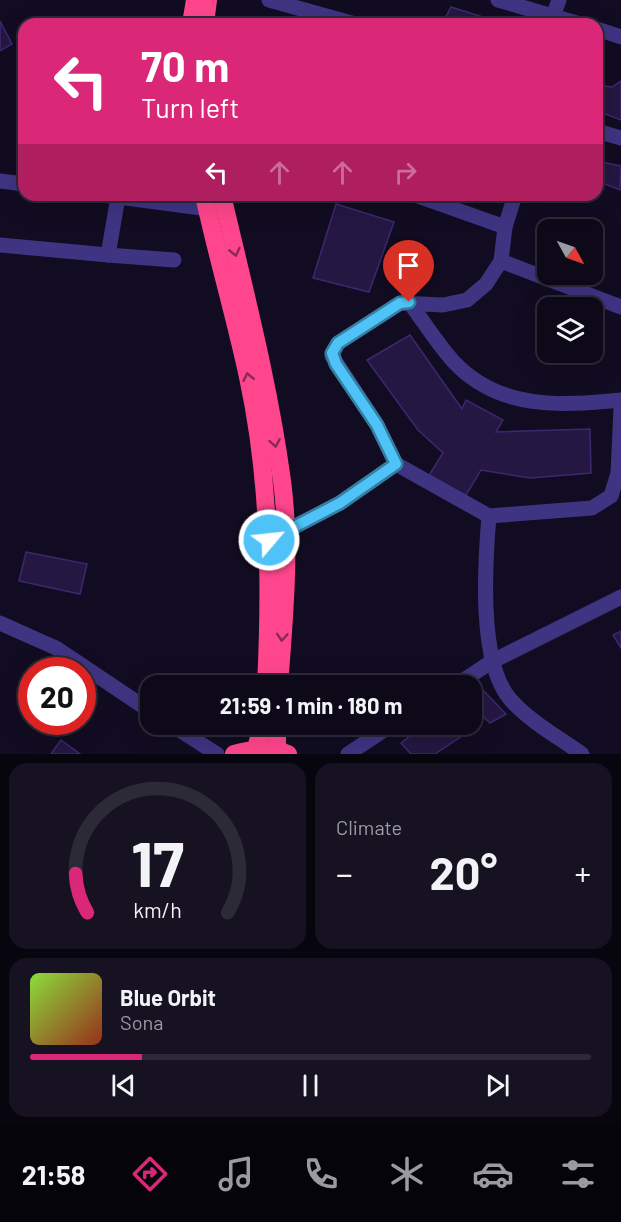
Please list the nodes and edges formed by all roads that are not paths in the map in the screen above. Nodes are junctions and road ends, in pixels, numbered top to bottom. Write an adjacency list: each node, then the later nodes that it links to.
1 (195, 0): 6 (highway)
2 (208, 0): 7 (highway)
3 (269, 0): 8 (street)
4 (498, 0): 9 (street)
5 (559, 0): 10 (street)
6 (192, 18)
7 (206, 18)
8 (330, 18)
9 (556, 18)
10 (565, 18)
11 (603, 31): 12 (street)
12 (621, 37)
13 (603, 133): 14 (street)
14 (621, 138)
15 (0, 181): 16 (street)
16 (18, 183)
17 (111, 201): 24 (street)
18 (198, 201): 21 (street)
19 (433, 201): 22 (street)
20 (513, 201): 22 (street)
21 (215, 202): 33 (highway, one-way to 33); 34 (highway, one-way to 21)
22 (506, 227): 26 (street)
23 (0, 245): 24 (street)
24 (108, 255): 25 (street)
25 (174, 260)
26 (501, 261): 27 (street); 28 (street)
27 (409, 302): 29 (street); 31 (street)
28 (621, 307)
29 (621, 400)
30 (621, 408): 32 (street)
31 (396, 464): 32 (street); 33 (street)
32 (489, 516): 37 (street)
33 (286, 531): 34 (street); 39 (highway, one-way to 39)
34 (269, 540): 38 (highway)
35 (621, 597): 37 (street)
36 (0, 623): 41 (street)
37 (491, 662): 40 (street); 51 (street)
38 (266, 675)
39 (280, 675)
40 (471, 675)
41 (140, 704)
42 (187, 735): 48 (street)
43 (260, 735): 46 (highway)
44 (279, 735): 47 (highway)
45 (376, 735): 50 (street)
46 (256, 748): 47 (highway); 49 (highway)
47 (282, 752)
48 (217, 754)
49 (234, 754)
50 (348, 754)
51 (582, 754)

